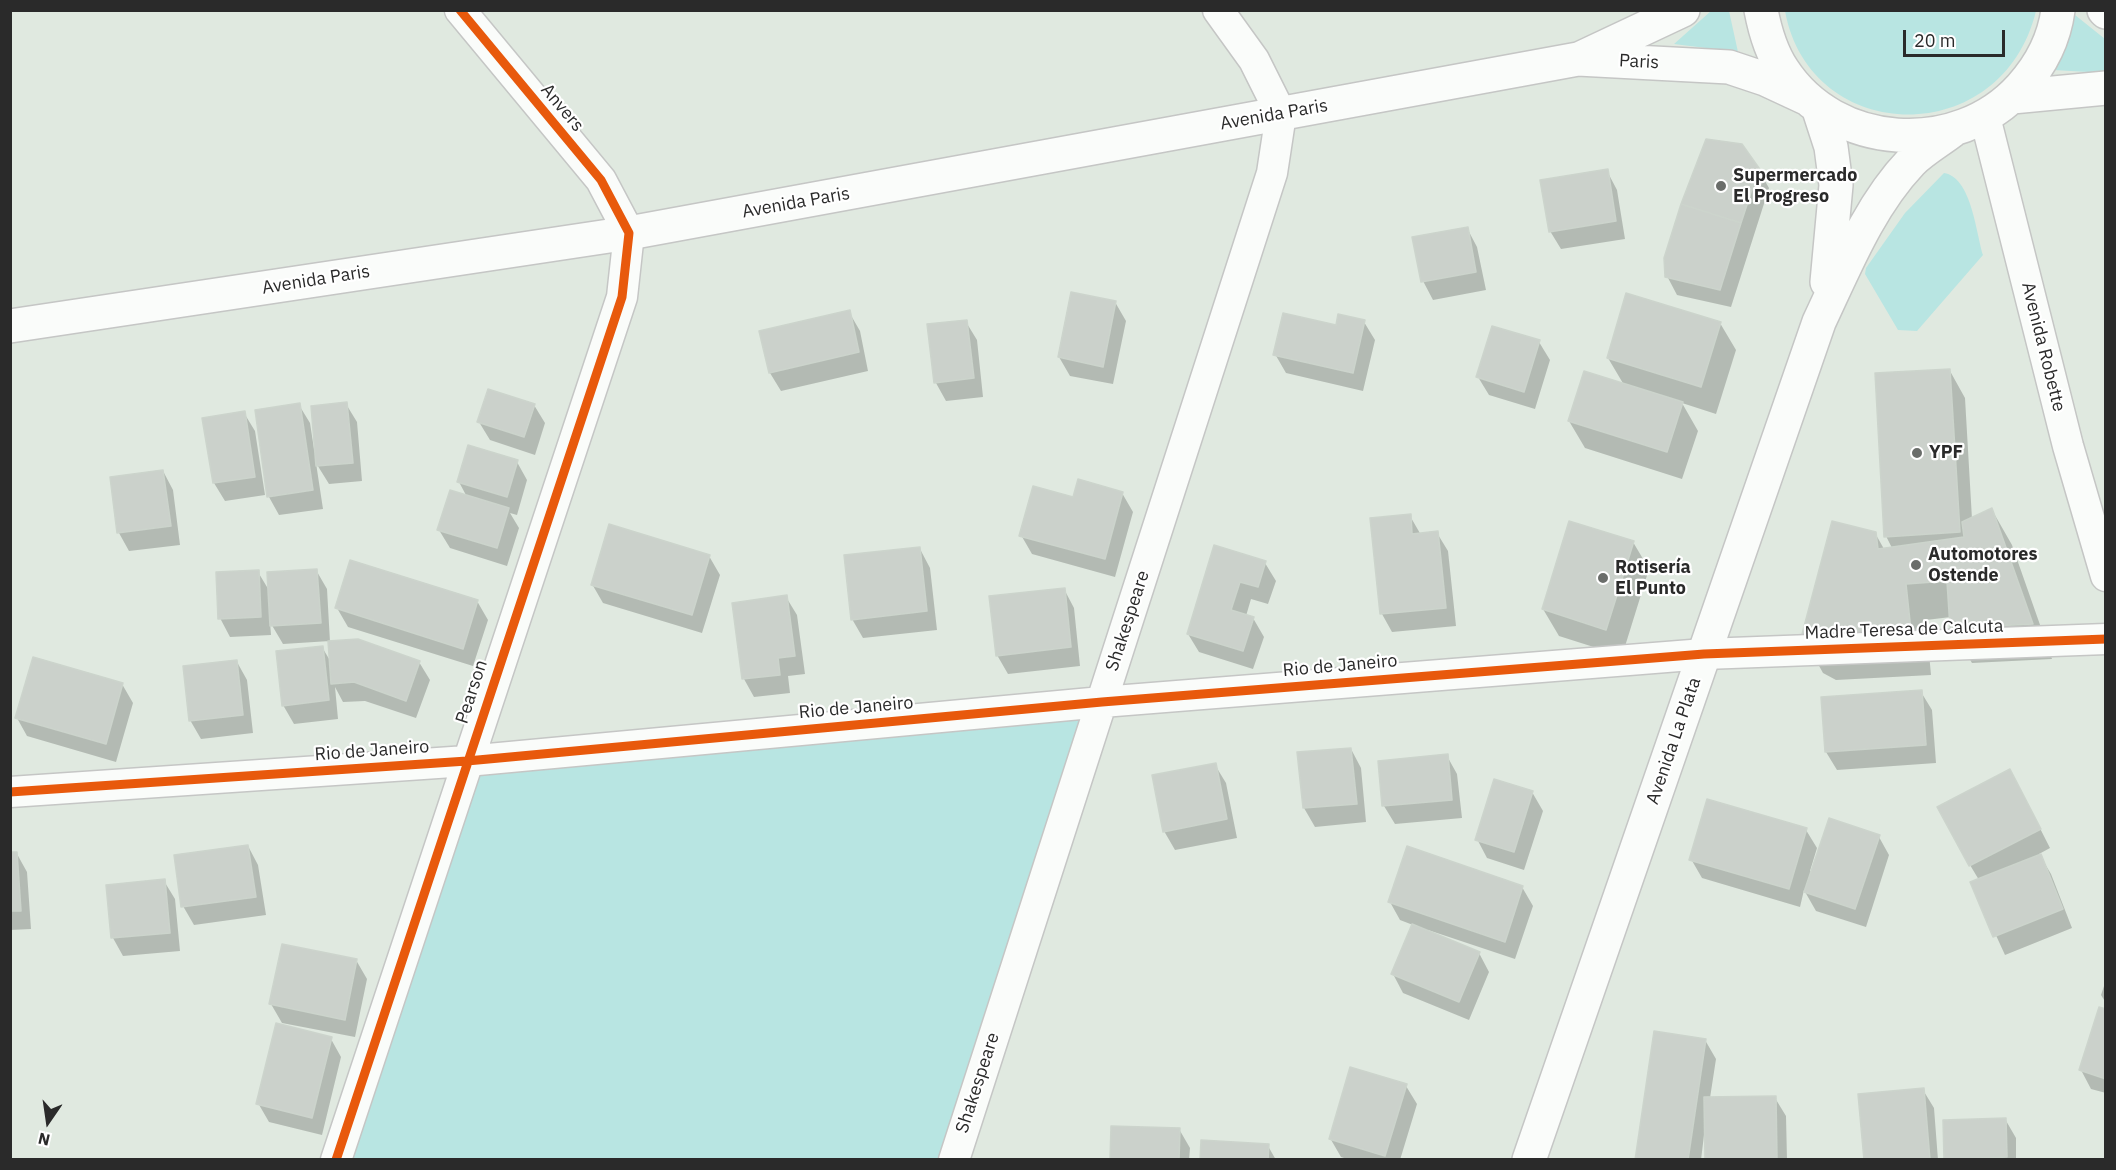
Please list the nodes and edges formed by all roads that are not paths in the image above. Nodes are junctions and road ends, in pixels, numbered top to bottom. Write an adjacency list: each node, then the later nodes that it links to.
1 (460, 10): 13 (street, Anvers)
2 (1218, 10): 10 (street)
3 (1683, 10): 6 (main road, Paris)
4 (1761, 10): 9 (main road)
5 (2058, 10): 8 (main road)
6 (1578, 59): 9 (main road, Paris); 10 (main road, Avenida Paris)
7 (2106, 88): 8 (main road)
8 (2012, 97): 11 (main road)
9 (1813, 103): 12 (main road, Paris); 14 (main road, Avenida La Plata)
10 (1281, 114): 13 (main road, Avenida Paris); 19 (street, Shakespeare)
11 (1984, 117): 12 (main road); 16 (street, Avenida Robette)
12 (1952, 131): 14 (main road, Avenida La Plata)
13 (629, 233): 15 (main road, Avenida Paris); 20 (street, Pearson)
14 (1819, 322): 18 (main road, Avenida La Plata)
15 (10, 326)
16 (2106, 576)
17 (2106, 639): 18 (street, Madre Teresa de Calcuta)
18 (1704, 654): 19 (street, Rio de Janeiro); 24 (main road, Avenida La Plata)
19 (1102, 702): 20 (street, Rio de Janeiro); 23 (street, Shakespeare)
20 (467, 760): 21 (street, Rio de Janeiro); 22 (street, Pearson)
21 (10, 792)
22 (336, 1160)
23 (954, 1160)
24 (1529, 1160)

